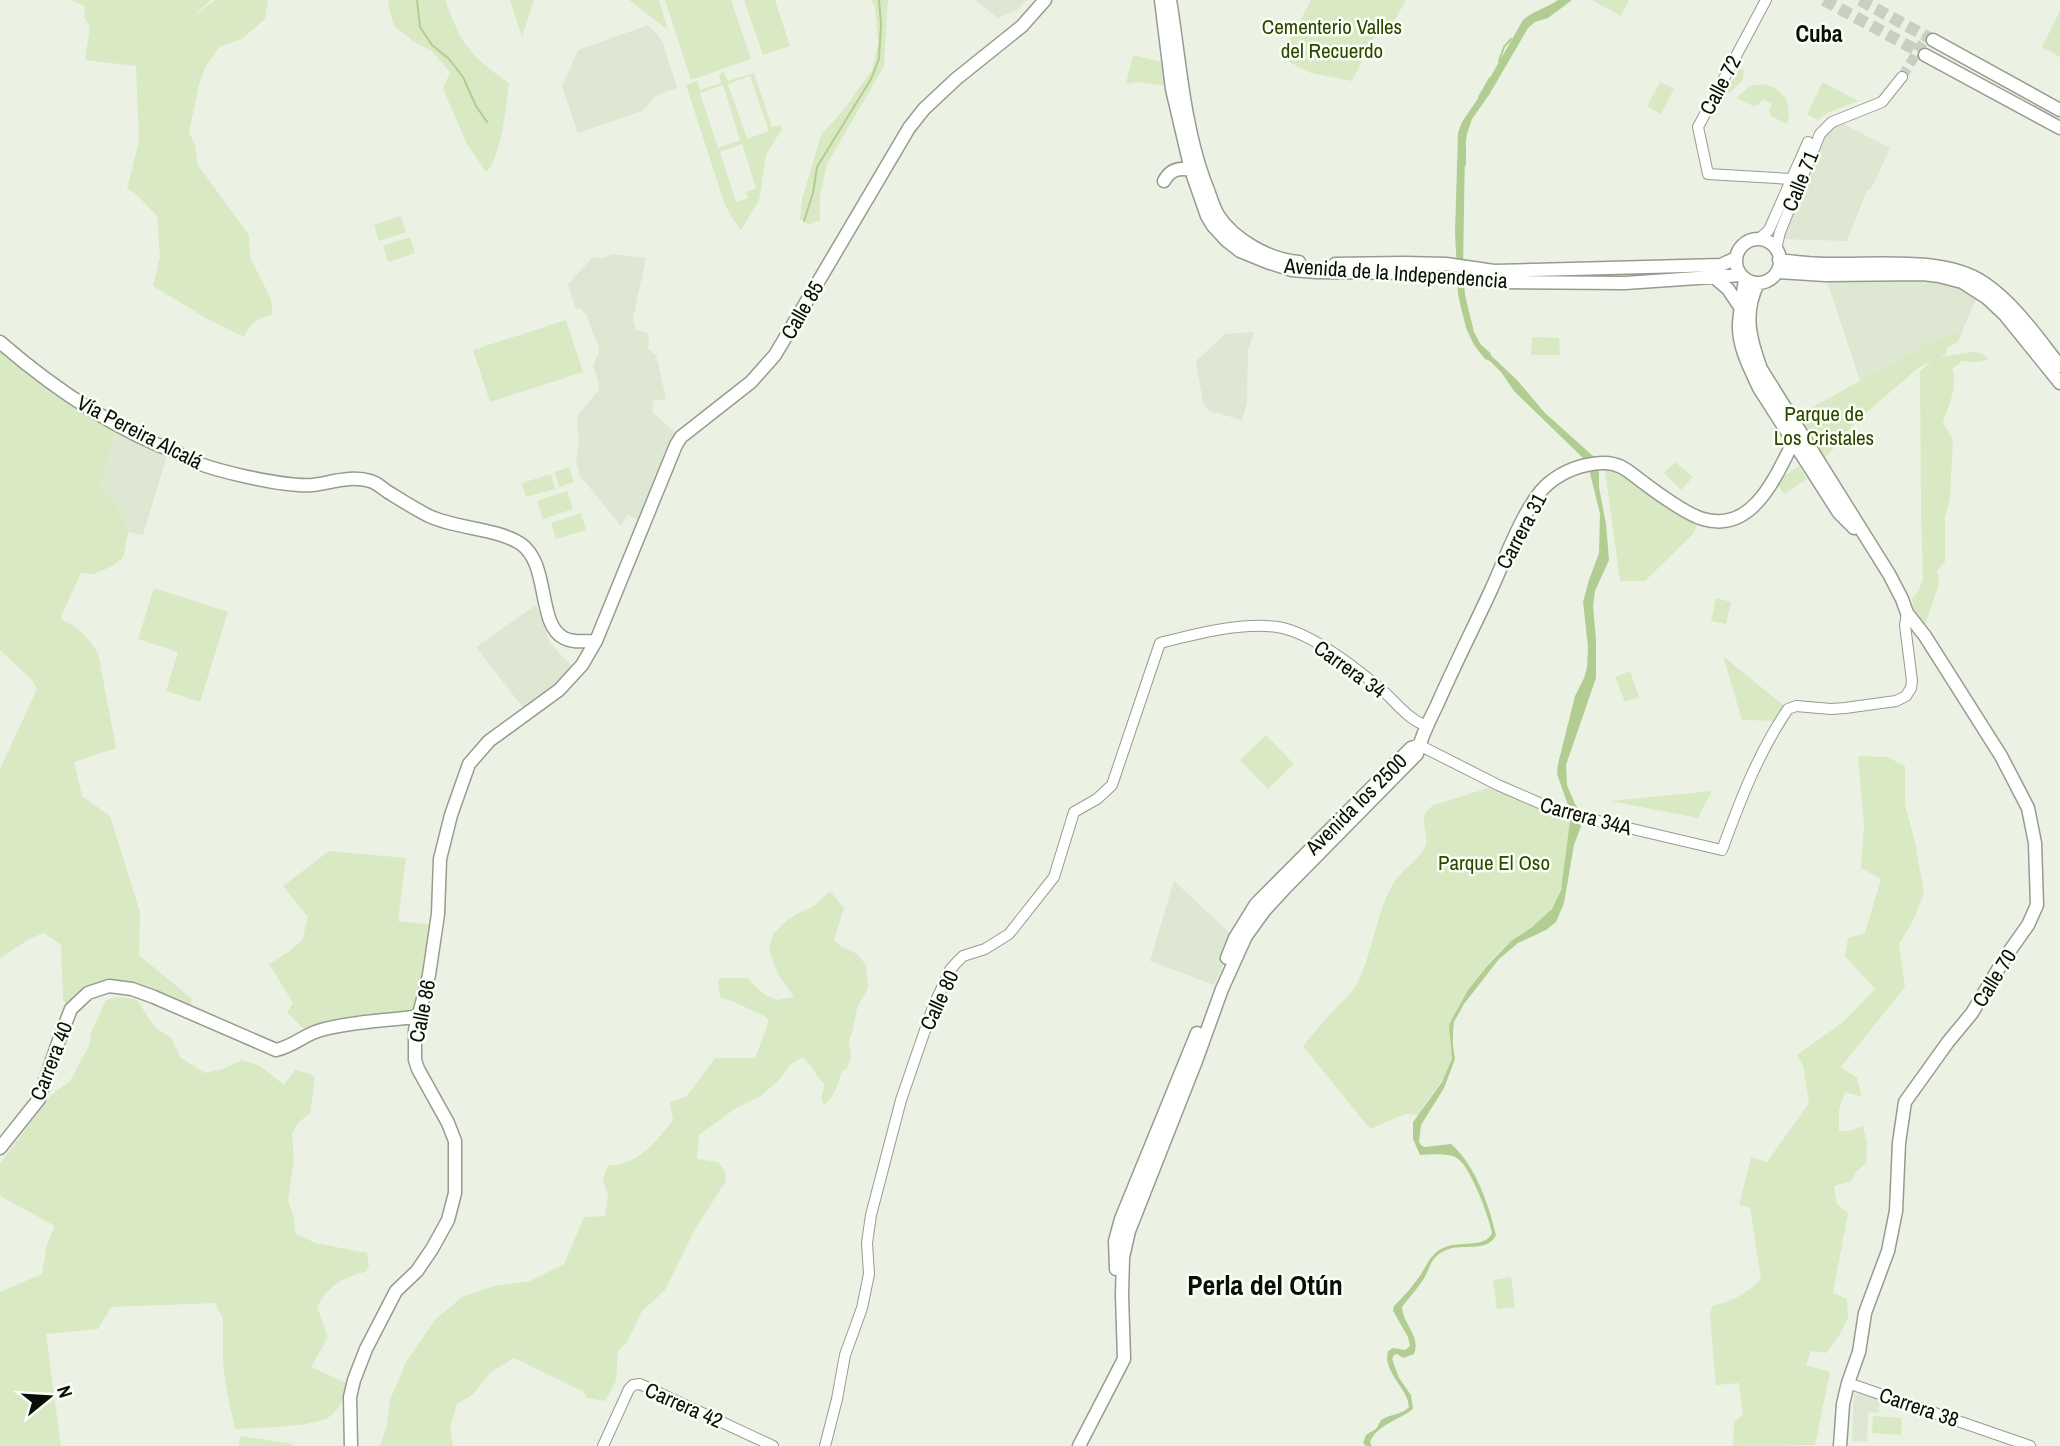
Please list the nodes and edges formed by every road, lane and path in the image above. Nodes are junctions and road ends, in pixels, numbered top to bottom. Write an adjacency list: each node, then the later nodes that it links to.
1 (1045, 0): 30 (main road, Calle 85)
2 (1161, 0): 11 (main road, Avenida de la Independencia)
3 (1170, 0): 17 (main road, Avenida de la Independencia)
4 (1766, 0): 13 (street, Calle 72)
5 (1933, 40): 8 (main road)
6 (1925, 55): 9 (main road)
7 (1902, 77): 13 (street, Calle 71)
8 (2060, 110)
9 (2060, 128)
10 (1808, 142): 13 (street, Calle 71)
11 (1191, 170): 12 (main road); 17 (main road, Avenida de la Independencia)
12 (1164, 181)
13 (1794, 181): 14 (street, Calle 71); 16 (street, Calle 71)
14 (1758, 240): 15 (main road); 16 (main road)
15 (1736, 258): 18 (main road, Avenida de la Independencia); 20 (main road)
16 (1777, 261): 21 (main road); 24 (main road); 25 (main road)
17 (1445, 270): 18 (main road, Avenida de la Independencia)
18 (1477, 274): 19 (main road, Avenida de la Independencia)
19 (1714, 277): 20 (main road, Avenida de la Independencia); 22 (main road)
20 (1743, 277): 21 (main road); 22 (main road, Calle 70)
21 (1758, 283): 26 (main road, Calle 70)
22 (1740, 307): 26 (main road, Calle 70)
23 (0, 342): 30 (main road, Vía Pereira Alcalá)
24 (2060, 366)
25 (2060, 383)
26 (1779, 409): 27 (main road, Calle 70)
27 (1796, 436): 28 (main road, Calle 70); 31 (main road, Carrera 31)
28 (1907, 613): 33 (street, Carrera 34A); 37 (main road, Calle 70)
29 (1183, 637): 31 (street, Carrera 34); 41 (street, Calle 80)
30 (596, 641): 35 (main road, Calle 86)
31 (1427, 726): 32 (main road, Carrera 31)
32 (1419, 745): 33 (street, Carrera 34A); 42 (main road, Avenida los 2500); 43 (main road, Avenida los 2500)
33 (1485, 779): 34 (street)
34 (1482, 790)
35 (419, 1016): 36 (main road, Carrera 40); 38 (main road, Calle 86)
36 (0, 1148)
37 (1848, 1383): 44 (main road, Calle 70); 45 (street, Carrera 38)
38 (351, 1446)
39 (603, 1446): 40 (street, Carrera 42)
40 (773, 1446)
41 (825, 1446)
42 (1070, 1446)
43 (1079, 1446)
44 (1840, 1446)
45 (2029, 1446)

